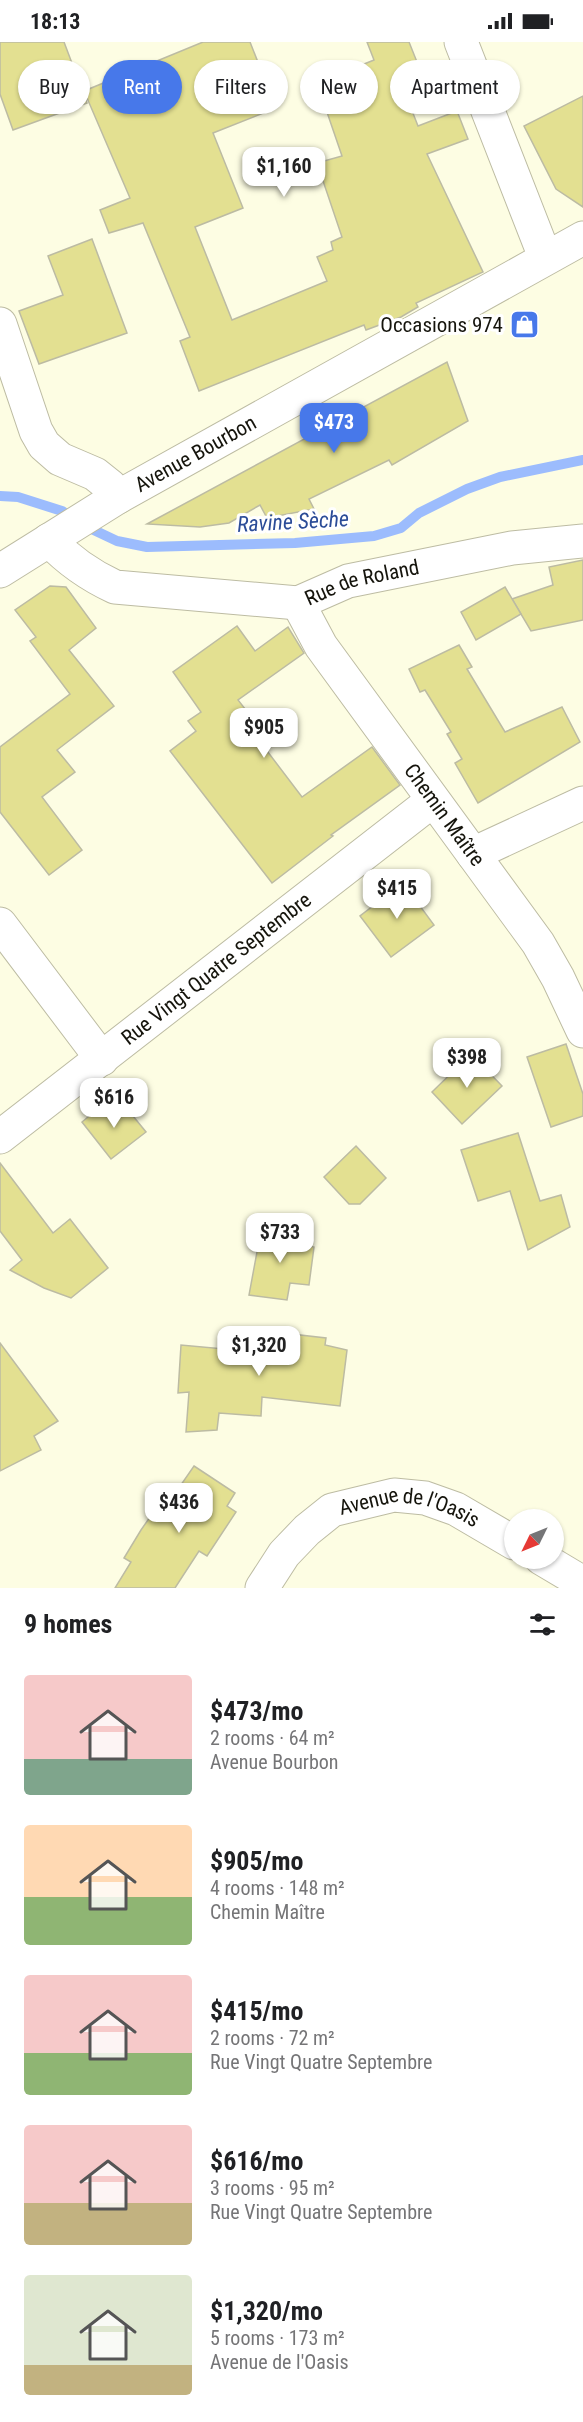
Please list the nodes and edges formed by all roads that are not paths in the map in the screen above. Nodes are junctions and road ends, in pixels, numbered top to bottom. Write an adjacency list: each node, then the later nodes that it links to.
1 (461, 42): 3 (street)
2 (583, 238): 3 (street, Avenue Bourbon)
3 (545, 257): 5 (street, Avenue Bourbon)
4 (0, 324): 5 (street)
5 (111, 502): 6 (street, Avenue Bourbon)
6 (55, 536): 8 (street, Avenue Bourbon); 9 (street, Rue de Roland)
7 (583, 541): 9 (street, Rue de Roland)
8 (0, 571)
9 (298, 603): 10 (street, Chemin Maître)
10 (432, 801): 12 (street, Chemin Maître); 15 (street, Rue Vingt Quatre Septembre)
11 (583, 803): 12 (street)
12 (473, 854): 14 (street, Chemin Maître)
13 (0, 924): 15 (street)
14 (583, 1031)
15 (102, 1059): 16 (street, Rue Vingt Quatre Septembre)
16 (0, 1137)
17 (504, 1537): 20 (street, Avenue de l'Oasis)
18 (559, 1569): 19 (street)
19 (583, 1583)
20 (262, 1588)

